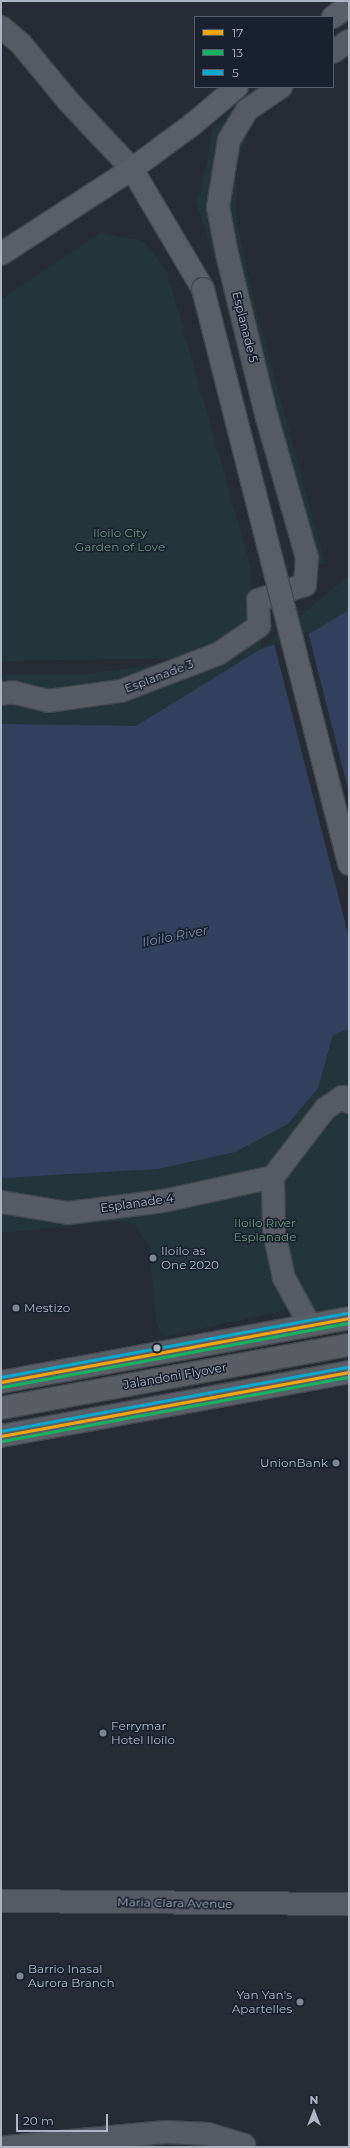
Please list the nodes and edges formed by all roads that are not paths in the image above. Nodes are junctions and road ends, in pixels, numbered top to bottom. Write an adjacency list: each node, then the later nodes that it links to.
1 (349, 6): 2 (main road)
2 (334, 16)
3 (1, 27): 8 (street)
4 (349, 41): 5 (street)
5 (334, 51)
6 (236, 88): 8 (main road)
7 (280, 88): 10 (street, Esplanade 5)
8 (132, 169): 9 (main road); 12 (main road, bridge)
9 (1, 254)
10 (258, 600): 11 (street, Esplanade 3)
11 (1, 694)
12 (349, 864)
13 (349, 1102): 14 (street)
14 (272, 1177): 15 (street, Esplanade 4); 17 (street)
15 (1, 1202)
16 (349, 1318): 17 (main road)
17 (310, 1325): 20 (main road)
18 (349, 1344): 21 (highway, Jalandoni Flyover)
19 (349, 1372): 22 (main road)
20 (1, 1382)
21 (1, 1408)
22 (1, 1436)
23 (1, 1901): 24 (street, Maria Clara Avenue)
24 (349, 1904)
25 (244, 2146): 26 (street)
26 (7, 2147)

